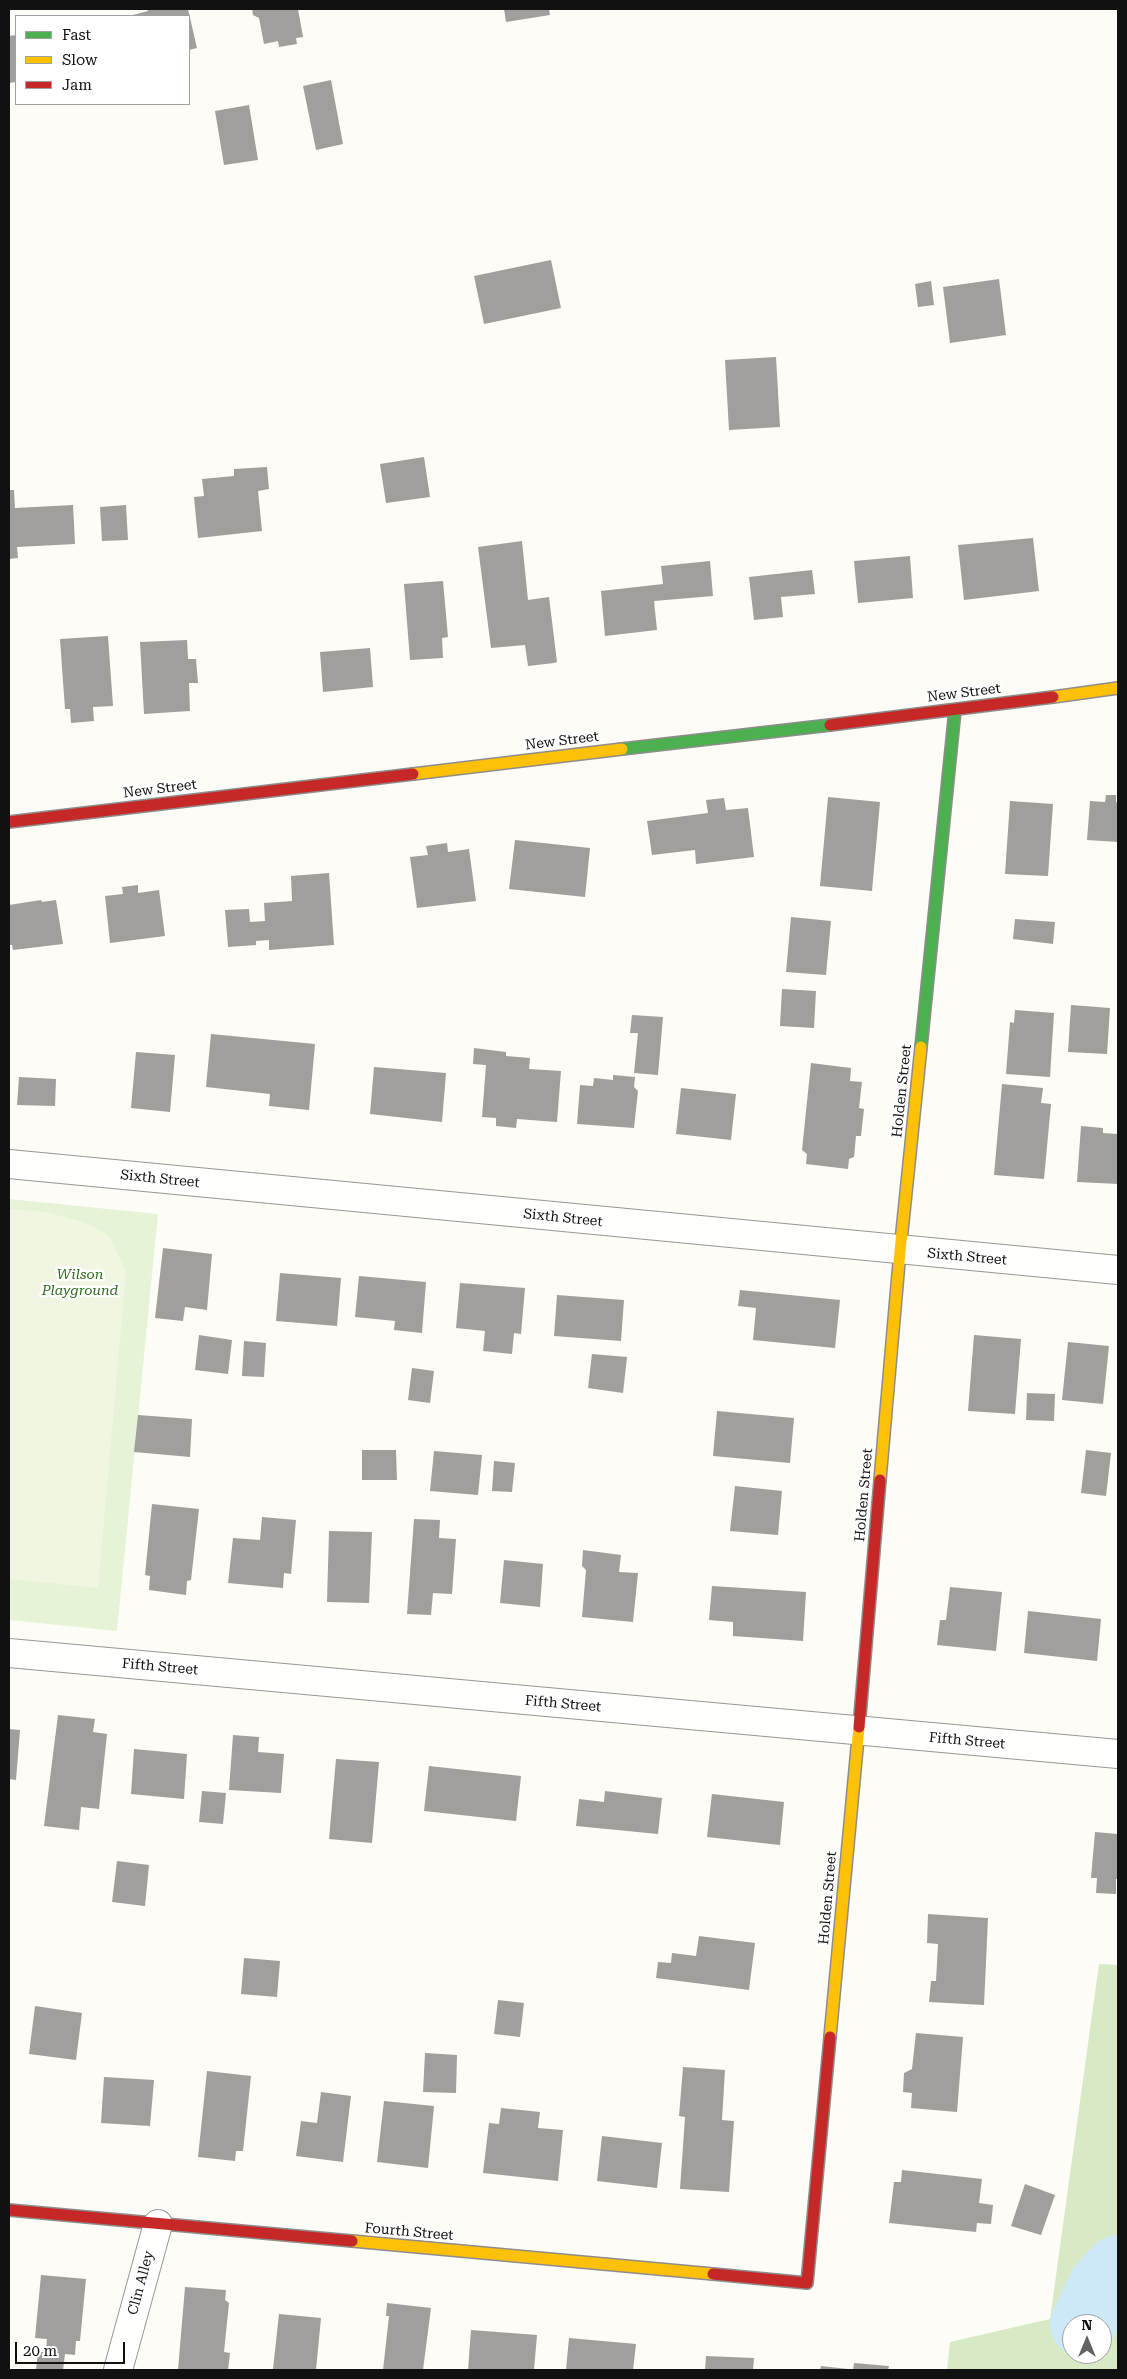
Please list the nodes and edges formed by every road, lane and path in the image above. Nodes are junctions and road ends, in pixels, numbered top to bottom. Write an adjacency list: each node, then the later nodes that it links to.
1 (1118, 688): 2 (street, New Street)
2 (955, 710): 3 (street, New Street); 5 (street, Holden Street)
3 (9, 822)
4 (9, 1164): 5 (street, Sixth Street)
5 (900, 1251): 6 (street, Sixth Street); 8 (street, Holden Street)
6 (1118, 1270)
7 (9, 1653): 8 (street, Fifth Street)
8 (859, 1731): 9 (street, Fifth Street); 12 (street, Holden Street)
9 (1118, 1754)
10 (9, 2210): 11 (street, Fourth Street)
11 (158, 2224): 12 (street, Fourth Street); 13 (street, Clin Alley)
12 (807, 2283)
13 (118, 2370)

